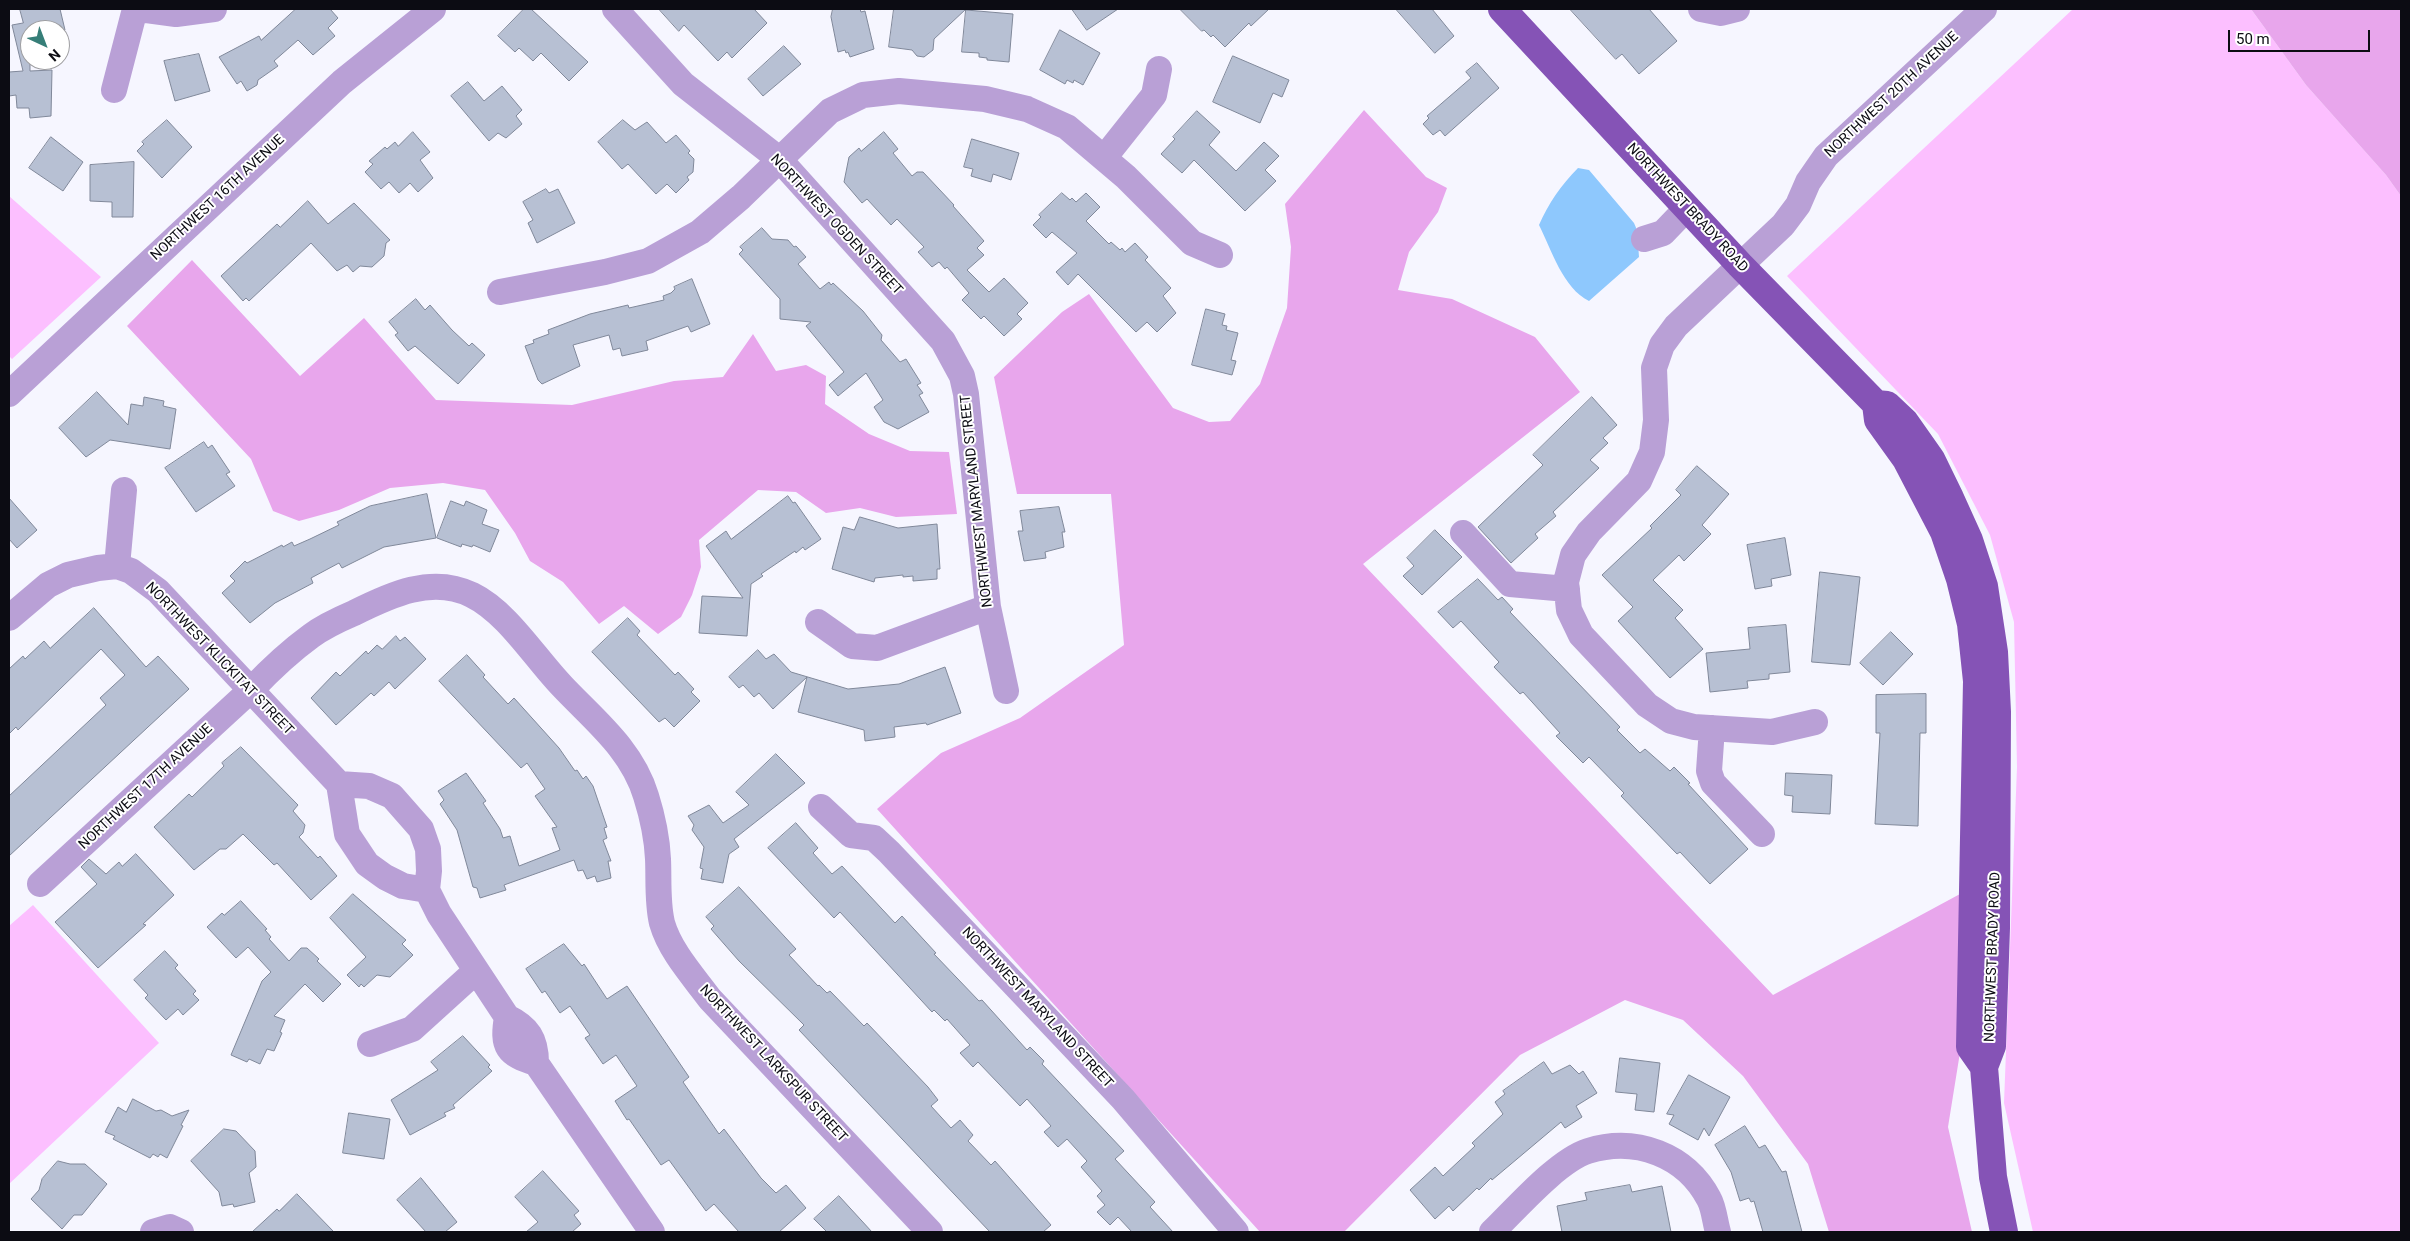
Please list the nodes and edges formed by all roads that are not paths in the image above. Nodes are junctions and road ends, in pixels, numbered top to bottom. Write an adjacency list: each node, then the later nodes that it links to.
1 (135, 9): 11 (street)
2 (139, 9): 3 (street)
3 (214, 9)
4 (433, 9): 20 (street, NORTHWEST 16TH AVENUE)
5 (615, 9): 13 (street, NORTHWEST OGDEN STREET)
6 (1502, 9): 14 (main road, NORTHWEST BRADY ROAD)
7 (1701, 9): 8 (street)
8 (1736, 9)
9 (1984, 9): 17 (street, NORTHWEST 20TH AVENUE)
10 (1159, 69): 12 (street)
11 (114, 90)
12 (1104, 158): 13 (street); 16 (street)
13 (779, 160): 18 (street); 19 (street, NORTHWEST OGDEN STREET)
14 (1688, 208): 15 (street); 17 (main road, NORTHWEST BRADY ROAD)
15 (1644, 239)
16 (1220, 255)
17 (1740, 266): 24 (street, NORTHWEST 20TH AVENUE); 46 (main road, NORTHWEST BRADY ROAD)
18 (500, 292)
19 (924, 320): 25 (street, NORTHWEST MARYLAND STREET)
20 (9, 394)
21 (124, 490): 23 (street)
22 (1463, 534): 24 (street)
23 (117, 566): 26 (street); 28 (street, NORTHWEST KLICKITAT STREET)
24 (1567, 589): 31 (street, NORTHWEST 20TH AVENUE)
25 (988, 607): 27 (street); 29 (street, NORTHWEST MARYLAND STREET)
26 (9, 618)
27 (818, 622)
28 (252, 689): 32 (street, NORTHWEST KLICKITAT STREET); 35 (street, NORTHWEST 17TH AVENUE); 42 (street, NORTHWEST LARKSPUR STREET)
29 (1006, 691)
30 (1815, 722): 31 (street, NORTHWEST 20TH AVENUE)
31 (1712, 728): 34 (street)
32 (338, 784): 36 (street); 36 (street)
33 (821, 807): 43 (street, NORTHWEST MARYLAND STREET)
34 (1762, 834)
35 (40, 884)
36 (427, 890): 37 (street)
37 (476, 971): 38 (street); 41 (street)
38 (370, 1044)
39 (153, 1232): 40 (street)
40 (182, 1232)
41 (652, 1232)
42 (930, 1232)
43 (1236, 1232)
44 (1492, 1232): 45 (street)
45 (1718, 1232)
46 (2004, 1232)

